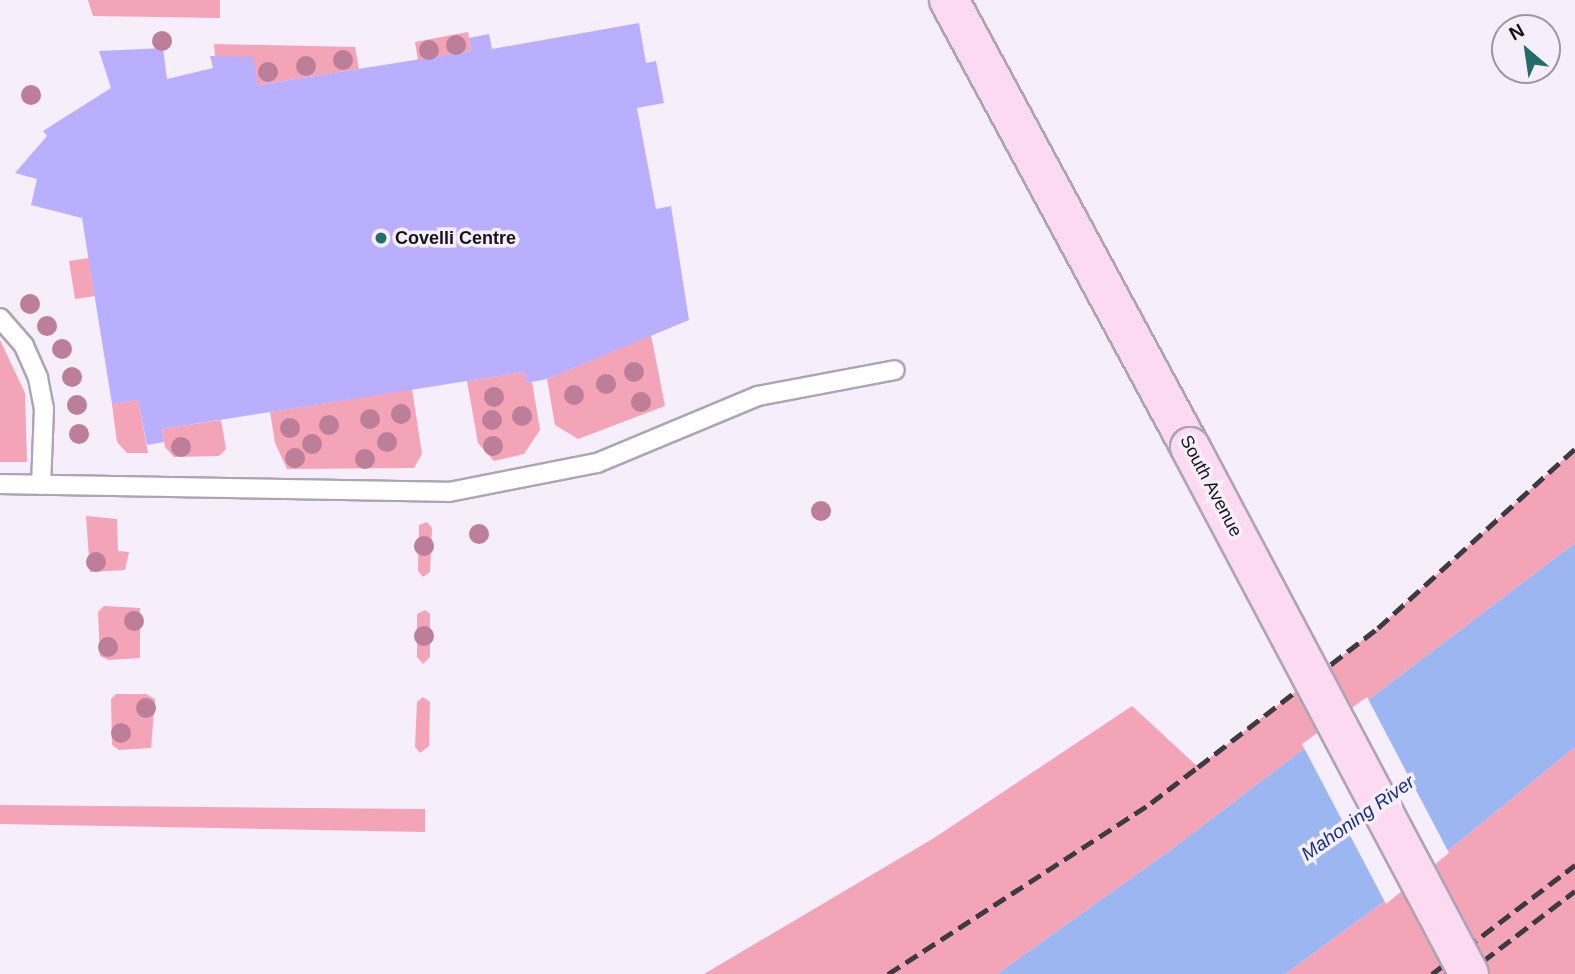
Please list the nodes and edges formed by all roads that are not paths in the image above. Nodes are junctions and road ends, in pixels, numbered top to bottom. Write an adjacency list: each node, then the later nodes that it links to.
1 (949, 0): 6 (main road, South Avenue, bridge)
2 (0, 318): 5 (lane)
3 (895, 370): 5 (lane)
4 (0, 484): 5 (lane)
5 (41, 485)
6 (1469, 974)

